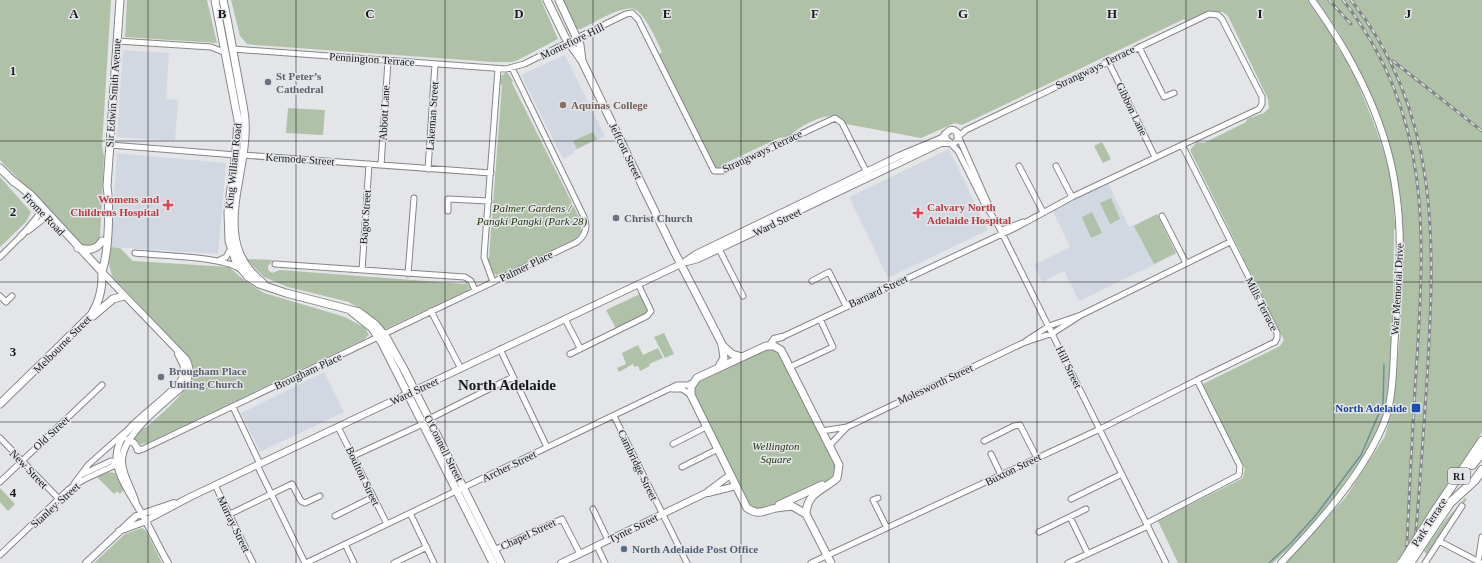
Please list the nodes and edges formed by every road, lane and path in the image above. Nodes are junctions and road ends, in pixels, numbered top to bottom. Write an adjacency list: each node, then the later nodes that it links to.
1 (120, 0): 10 (main road, Sir Edwin Smith Avenue)
2 (215, 0): 8 (main road, King William Road)
3 (223, 0): 14 (main road, King William Road)
4 (547, 0): 11 (main road, Jeffcott Street)
5 (559, 0): 9 (main road, Jeffcott Street)
6 (1312, 0): 194 (street, War Memorial Drive)
7 (632, 13): 9 (street, Montefiore Hill); 37 (street, Strangways Terrace)
8 (223, 36): 12 (street); 14 (main road); 15 (main road, King William Road)
9 (577, 39): 11 (street, Montefiore Hill); 17 (main road, Jeffcott Street)
10 (117, 41): 12 (street); 26 (main road, Sir Edwin Smith Avenue)
11 (568, 43): 17 (main road, Jeffcott Street); 20 (street, Montefiore Hill)
12 (211, 47): 15 (street)
13 (1139, 47): 18 (street, Strangways Terrace); 22 (street); 27 (street, Strangways Terrace)
14 (233, 49): 16 (street, Pennington Terrace); 28 (main road, King William Road)
15 (226, 52): 28 (main road, King William Road)
16 (388, 61): 19 (street, Pennington Terrace); 31 (street, Abbott Lane)
17 (582, 61): 57 (main road, Jeffcott Street)
18 (1108, 61): 24 (street, Strangways Terrace); 29 (street, Gibbon Lane)
19 (435, 64): 21 (street, Pennington Terrace); 35 (street, Lakeman Street)
20 (512, 68): 21 (street, Pennington Terrace); 64 (street, Palmer Place)
21 (498, 69): 36 (street, Palmer Place)
22 (1174, 92)
23 (945, 134): 24 (street); 25 (street); 37 (street)
24 (958, 135): 25 (street); 43 (street, Hill Street)
25 (950, 143): 37 (street); 43 (street, Hill Street)
26 (110, 145): 28 (street, Kermode Street); 38 (main road, Sir Edwin Smith Avenue)
27 (1182, 145): 29 (street, Barnard Street); 49 (street, Mills Terrace)
28 (239, 155): 30 (street, Kermode Street); 52 (main road, King William Road)
29 (1155, 157): 39 (street, Barnard Street)
30 (369, 164): 31 (street, Kermode Street); 60 (street, Bagot Street)
31 (381, 165): 35 (street, Kermode Street)
32 (1019, 166): 44 (street)
33 (1056, 166): 39 (street)
34 (0, 168): 45 (main road, Frome Road)
35 (428, 169): 36 (street, Kermode Street)
36 (491, 173): 41 (street, Palmer Place)
37 (868, 174): 51 (street, Ward Street); 57 (street, Ward Street)
38 (107, 186): 48 (main road, Sir Edwin Smith Avenue); 61 (main road, Sir Edwin Smith Avenue)
39 (1072, 197): 44 (street, Barnard Street)
40 (414, 198): 62 (street)
41 (489, 201): 42 (street); 64 (street, Palmer Place)
42 (448, 211)
43 (991, 211): 47 (street, Hill Street)
44 (1043, 212): 47 (street, Barnard Street)
45 (45, 213): 50 (main road); 54 (street)
46 (1162, 216): 58 (street)
47 (1002, 232): 72 (street, Barnard Street); 78 (street, Hill Street)
48 (102, 240): 50 (main road); 61 (main road, Sir Edwin Smith Avenue)
49 (1230, 242): 58 (street, Molesworth Street); 94 (street, Mills Terrace)
50 (78, 248): 61 (main road)
51 (719, 249): 57 (street, Ward Street); 71 (street)
52 (234, 250): 55 (street); 56 (main road, King William Road); 66 (main road, King William Road)
53 (135, 253): 55 (street)
54 (0, 256)
55 (217, 261): 56 (street)
56 (234, 263): 66 (main road, King William Road)
57 (682, 263): 65 (street, Ward Street); 83 (main road, Jeffcott Street)
58 (1186, 263): 74 (street, Molesworth Street)
59 (275, 264): 60 (street)
60 (362, 270): 62 (street)
61 (102, 272): 70 (street); 77 (main road, Melbourne Street)
62 (408, 274): 67 (street)
63 (812, 281): 72 (street)
64 (493, 282): 67 (street, Brougham Place)
65 (638, 284): 75 (street, Ward Street); 85 (street)
66 (272, 289): 80 (main road, King William Road)
67 (475, 290): 73 (street, Brougham Place)
68 (0, 296): 69 (street)
69 (12, 296)
70 (124, 296): 77 (main road); 110 (street)
71 (742, 296)
72 (846, 306): 76 (street, Barnard Street)
73 (431, 311): 80 (street, Brougham Place); 92 (street)
74 (1081, 315): 78 (street, Molesworth Street); 79 (street, Molesworth Street)
75 (565, 319): 85 (street); 87 (street, Ward Street)
76 (820, 319): 81 (street, Barnard Street); 90 (street)
77 (86, 321): 101 (main road, Melbourne Street)
78 (1049, 326): 79 (street, Hill Street); 82 (street, Molesworth Street)
79 (1053, 333): 82 (street, Molesworth Street); 109 (street, Hill Street)
80 (381, 336): 98 (main road, O'Connell Street); 99 (main road, O'Connell Street); 102 (street, Brougham Place)
81 (782, 337): 84 (street, Barnard Street); 86 (street)
82 (1024, 343): 108 (street, Molesworth Street)
83 (722, 344): 89 (main road, Jeffcott Street); 91 (main road, Jeffcott Street)
84 (770, 345): 86 (main road); 89 (main road)
85 (580, 348): 88 (street)
86 (778, 348): 90 (main road)
87 (500, 349): 92 (street, Ward Street); 93 (street)
88 (570, 354)
89 (742, 357): 91 (main road)
90 (790, 367): 111 (main road)
91 (718, 368): 95 (main road)
92 (461, 369): 98 (street, Ward Street)
93 (513, 377): 104 (street); 119 (street)
94 (1196, 380): 109 (street, Buxton Street); 163 (street)
95 (694, 382): 97 (street, Archer Street); 100 (main road)
96 (102, 385): 126 (street, Old Street)
97 (669, 389): 100 (street); 103 (street, Archer Street)
98 (415, 390): 99 (street, Ward Street); 104 (main road, O'Connell Street)
99 (407, 394): 105 (main road, O'Connell Street); 106 (street, Ward Street)
100 (691, 395): 107 (main road)
101 (0, 404)
102 (233, 407): 121 (street, Brougham Place); 128 (street)
103 (614, 416): 119 (street, Archer Street); 157 (street, Cambridge Street)
104 (429, 419): 140 (main road, O'Connell Street)
105 (423, 424): 124 (street); 140 (main road, O'Connell Street)
106 (338, 427): 124 (street, Boulton Street); 128 (street, Ward Street)
107 (706, 427): 117 (street); 120 (main road)
108 (846, 427): 111 (street, Molesworth Street); 118 (street, Molesworth Street)
109 (1100, 429): 125 (street, Buxton Street); 131 (street, Hill Street)
110 (132, 430): 112 (street); 114 (street)
111 (822, 431): 118 (main road)
112 (125, 433): 127 (street); 132 (street)
113 (0, 438): 126 (street, New Street)
114 (128, 440): 121 (street, Brougham Place); 127 (street)
115 (984, 441): 125 (street)
116 (1482, 441): 149 (highway, Park Terrace / R1)
117 (673, 444)
118 (830, 445): 135 (main road)
119 (548, 448): 140 (street, Archer Street)
120 (718, 449): 129 (street); 134 (main road)
121 (138, 450)
122 (1482, 453): 149 (highway)
123 (991, 454): 133 (street)
124 (353, 456): 144 (street, Boulton Street)
125 (1037, 458): 133 (street, Buxton Street)
126 (22, 461): 136 (street, Old Street); 147 (street, New Street)
127 (118, 462): 132 (street, Stanley Street); 139 (street, Stanley Street); 155 (street)
128 (259, 465): 137 (street, Ward Street); 142 (street)
129 (682, 467)
130 (1482, 470): 196 (highway, Park Terrace / R1, bridge)
131 (1122, 474): 146 (street); 163 (street, Hill Street)
132 (82, 475): 139 (street)
133 (1001, 475): 164 (street, Buxton Street)
134 (730, 476): 138 (main road); 141 (street, Tynte Street)
135 (837, 478): 152 (main road); 158 (main road)
136 (0, 482)
137 (215, 486): 145 (street, Ward Street); 156 (street, Murray Street)
138 (736, 486): 141 (street, Tynte Street); 152 (main road)
139 (70, 489): 147 (street, Stanley Street)
140 (461, 489): 154 (street, Archer Street); 173 (main road, O'Connell Street); 186 (main road, O'Connell Street)
141 (706, 493): 157 (street, Tynte Street)
142 (271, 494): 143 (street); 156 (street); 182 (street)
143 (320, 496)
144 (373, 497): 159 (street); 162 (street, Boulton Street)
145 (189, 498): 155 (street, Ward Street); 161 (street, Ward Street)
146 (1071, 498)
147 (59, 500): 176 (street, Stanley Street)
148 (874, 500): 164 (street)
149 (1442, 502): 195 (highway, Park Terrace / R1, bridge)
150 (1462, 506): 169 (street, Park Terrace)
151 (593, 509): 168 (street)
152 (771, 509): 158 (main road)
153 (1086, 510): 160 (street)
154 (410, 513): 162 (street, Archer Street); 172 (street)
155 (141, 514): 161 (street); 165 (street, Ward Street)
156 (230, 514): 181 (street, Murray Street)
157 (663, 514): 168 (street, Tynte Street); 178 (street, Cambridge Street)
158 (806, 514): 177 (main road)
159 (334, 516)
160 (1070, 517): 166 (street); 175 (street)
161 (145, 521): 165 (street, Ward Street); 180 (street)
162 (387, 524): 170 (street, Archer Street)
163 (1147, 524): 175 (street); 193 (street)
164 (887, 528): 177 (street, Buxton Street)
165 (119, 531): 179 (street, Ward Street)
166 (1039, 532)
167 (1482, 537): 198 (street)
168 (608, 540): 171 (street, Tynte Street)
169 (1439, 542): 197 (street, Park Terrace); 198 (street)
170 (345, 544): 182 (street, Archer Street); 183 (street)
171 (597, 546): 174 (street, Tynte Street); 189 (street)
172 (427, 547): 184 (street); 185 (street)
173 (494, 550): 174 (street, Chapel Street); 187 (main road, O'Connell Street)
174 (580, 554): 188 (street, Tynte Street)
175 (1088, 554): 192 (street)
176 (0, 555)
177 (827, 555): 190 (street, Buxton Street); 191 (main road)
178 (687, 562)
179 (86, 563)
180 (168, 563)
181 (253, 563)
182 (306, 563)
183 (354, 563)
184 (394, 563)
185 (434, 563)
186 (493, 563)
187 (501, 563)
188 (561, 563)
189 (605, 563)
190 (811, 563)
191 (831, 563)
192 (1068, 563)
193 (1166, 563)
194 (1282, 563)
195 (1402, 563)
196 (1410, 563)
197 (1425, 563)
198 (1479, 563)

